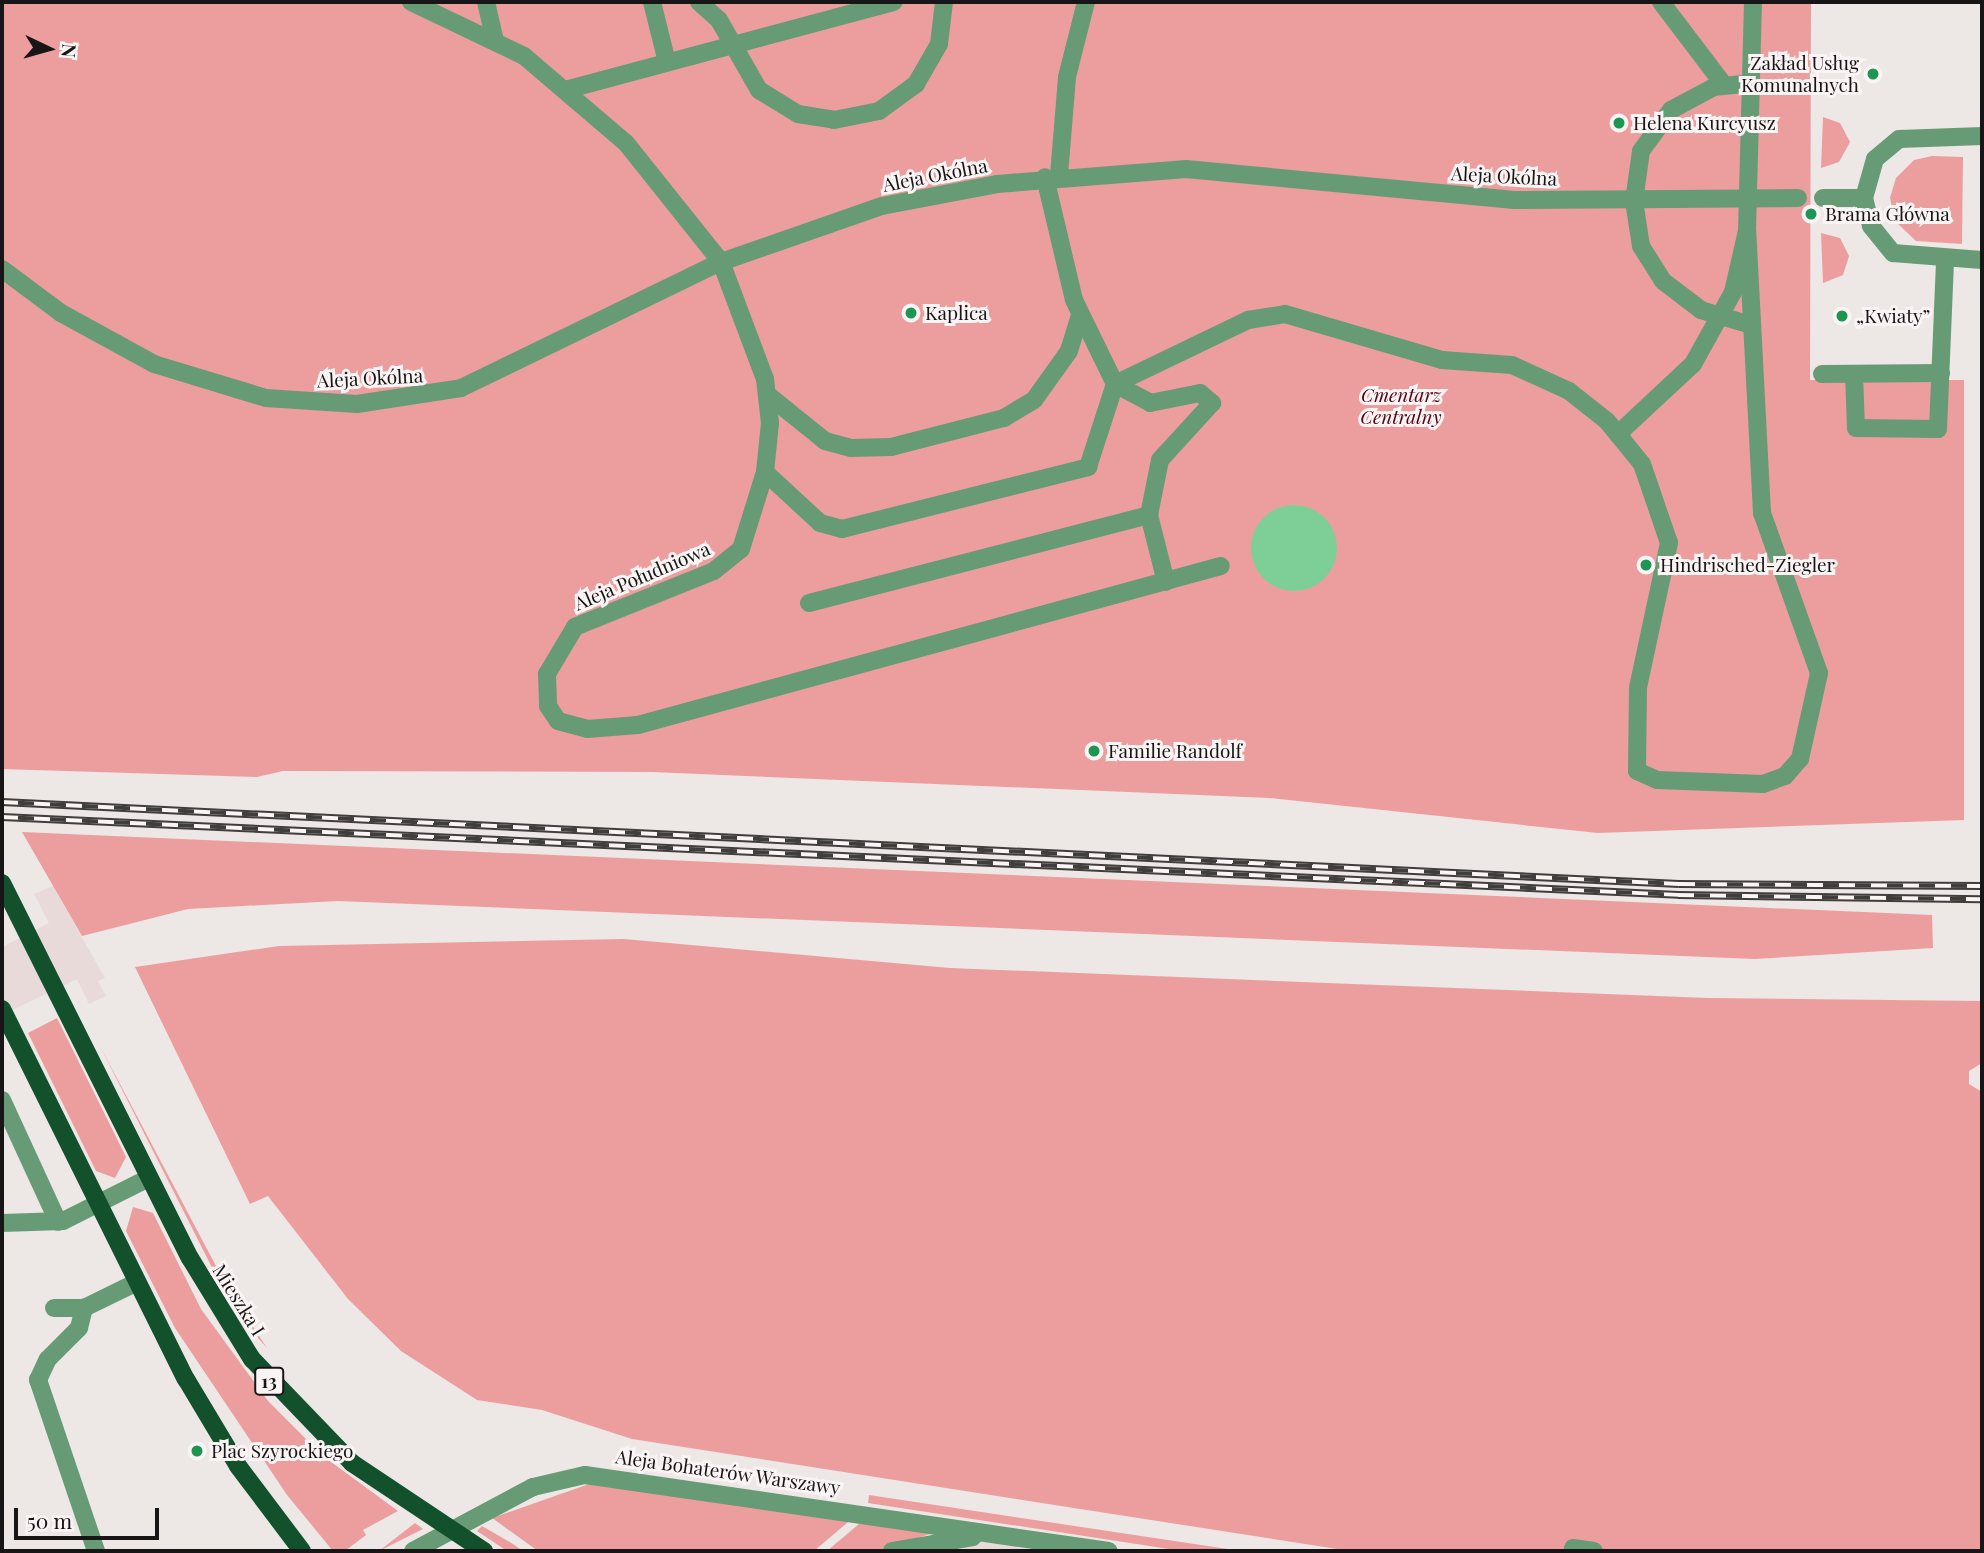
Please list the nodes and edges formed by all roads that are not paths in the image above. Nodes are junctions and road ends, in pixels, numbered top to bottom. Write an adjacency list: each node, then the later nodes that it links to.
1 (411, 2): 10 (street, Aleja Południowa)
2 (486, 2): 10 (street)
3 (652, 2): 12 (street)
4 (699, 2): 11 (street)
5 (894, 2): 11 (street)
6 (944, 2): 11 (street)
7 (1086, 2): 17 (street)
8 (1661, 2): 14 (street)
9 (1754, 2): 13 (street)
10 (494, 38): 15 (street, Aleja Południowa)
11 (731, 45): 12 (street)
12 (667, 62): 15 (street)
13 (1752, 83): 14 (street); 21 (street)
14 (1724, 85): 22 (street)
15 (569, 89): 26 (street, Aleja Południowa)
16 (1982, 136): 20 (street)
17 (1052, 176): 22 (street, Aleja Okólna); 26 (street, Aleja Okólna); 28 (street)
18 (1798, 198): 21 (street, Aleja Okólna)
19 (1823, 198): 20 (street)
20 (1864, 198): 24 (street)
21 (1748, 200): 22 (street, Aleja Okólna); 23 (street)
22 (1634, 201): 29 (street)
23 (1747, 231): 29 (street); 30 (street)
24 (1945, 260): 25 (street); 31 (street)
25 (1982, 260)
26 (721, 262): 27 (street, Aleja Okólna); 35 (street, Aleja Południowa)
27 (2, 269)
28 (1080, 314): 34 (street); 35 (street)
29 (1723, 319): 30 (street); 36 (street)
30 (1751, 324): 36 (street)
31 (1941, 373): 33 (street); 33 (street)
32 (1822, 374): 33 (street)
33 (1854, 374)
34 (1115, 384): 36 (street); 37 (street); 38 (street)
35 (768, 394): 37 (street, Aleja Południowa)
36 (1619, 433)
37 (765, 472): 40 (street, Aleja Południowa)
38 (1149, 515): 40 (street); 41 (street)
39 (1221, 566): 40 (street)
40 (1166, 582)
41 (808, 603)
42 (2, 883): 46 (main road, Mieszka I / 13)
43 (2, 1009): 47 (main road)
44 (2, 1100): 45 (street)
45 (10, 1141): 48 (street)
46 (149, 1178): 47 (street); 54 (main road, Mieszka I / 13)
47 (98, 1204): 48 (street); 50 (main road)
48 (58, 1222): 49 (street)
49 (2, 1223)
50 (137, 1282): 52 (street); 53 (main road)
51 (54, 1308): 52 (street)
52 (84, 1308): 57 (street)
53 (280, 1525): 58 (street); 59 (main road)
54 (449, 1530): 55 (street, Aleja Bohaterów Warszawy); 60 (street, Aleja Bohaterów Warszawy); 61 (main road, 13)
55 (1011, 1536): 62 (street, Aleja Bohaterów Warszawy); 63 (street, Aleja Bohaterów Warszawy)
56 (1573, 1548): 64 (street)
57 (96, 1551)
58 (292, 1551)
59 (302, 1551)
60 (413, 1551)
61 (484, 1551)
62 (892, 1551)
63 (1109, 1551)
64 (1594, 1551)

